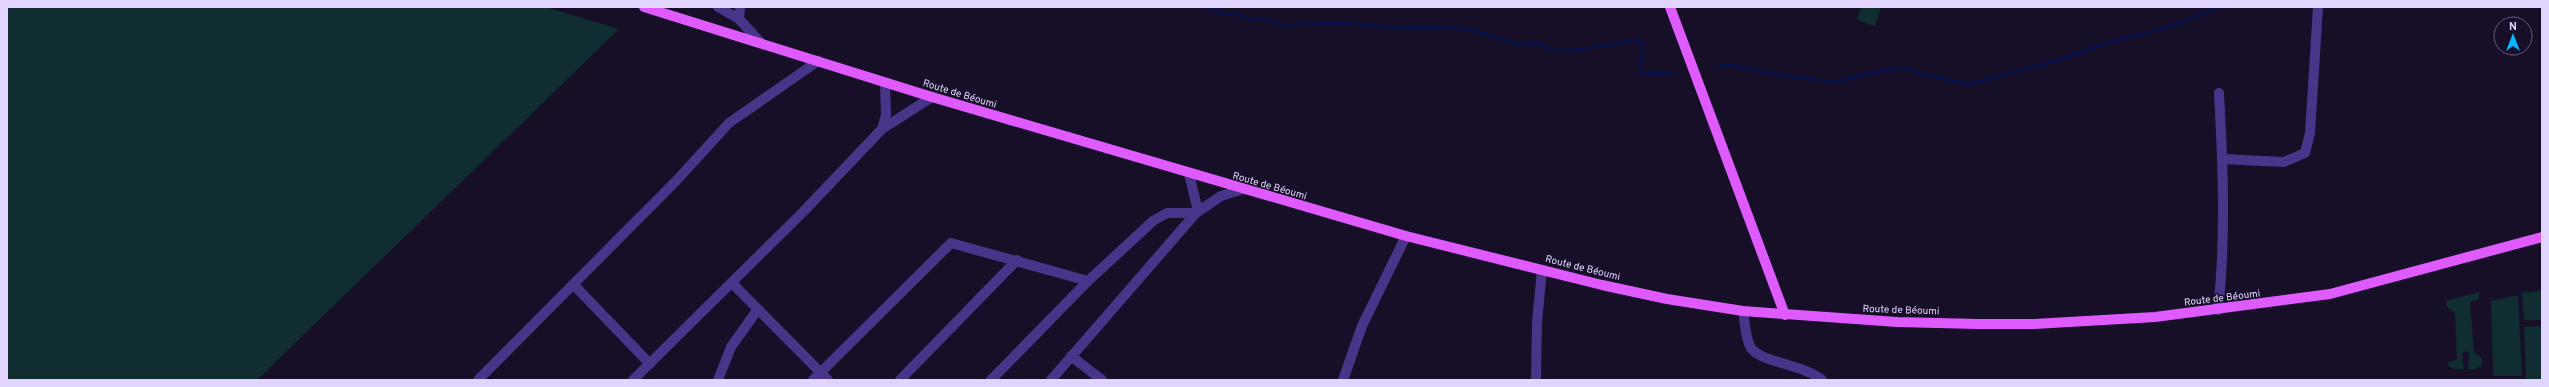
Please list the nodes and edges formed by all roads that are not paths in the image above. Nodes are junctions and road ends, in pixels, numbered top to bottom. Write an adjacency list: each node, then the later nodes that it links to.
1 (644, 7): 7 (main road, Route de Béoumi)
2 (718, 7): 6 (street)
3 (740, 7): 6 (street)
4 (1670, 7): 27 (main road)
5 (2318, 7): 13 (street)
6 (739, 19): 7 (street)
7 (761, 43): 8 (main road, Route de Béoumi)
8 (818, 61): 9 (main road, Route de Béoumi); 23 (street)
9 (885, 83): 11 (main road, Route de Béoumi); 12 (street)
10 (2219, 93): 13 (street)
11 (932, 97): 12 (street); 14 (main road, Route de Béoumi)
12 (882, 128): 22 (street)
13 (2223, 159): 25 (street)
14 (1189, 174): 15 (main road, Route de Béoumi); 16 (street)
15 (1243, 189): 16 (street); 17 (main road, Route de Béoumi)
16 (1197, 212): 21 (street); 28 (street)
17 (1406, 236): 20 (main road, Route de Béoumi); 38 (street)
18 (2542, 237): 25 (main road, Route de Béoumi)
19 (1017, 260): 21 (street); 30 (street); 34 (street)
20 (1542, 270): 26 (main road, Route de Béoumi); 39 (street)
21 (1088, 281): 35 (street)
22 (732, 283): 24 (street); 29 (street)
23 (573, 284): 29 (street); 31 (street)
24 (758, 309): 30 (street); 33 (street)
25 (2218, 310): 27 (main road, Route de Béoumi)
26 (1743, 311): 27 (main road, Route de Béoumi); 40 (street)
27 (1785, 315)
28 (1071, 356): 36 (street); 37 (street)
29 (650, 364): 32 (street)
30 (820, 378)
31 (478, 380)
32 (633, 380)
33 (718, 380)
34 (900, 380)
35 (991, 380)
36 (1051, 380)
37 (1102, 380)
38 (1343, 380)
39 (1536, 380)
40 (1822, 380)

